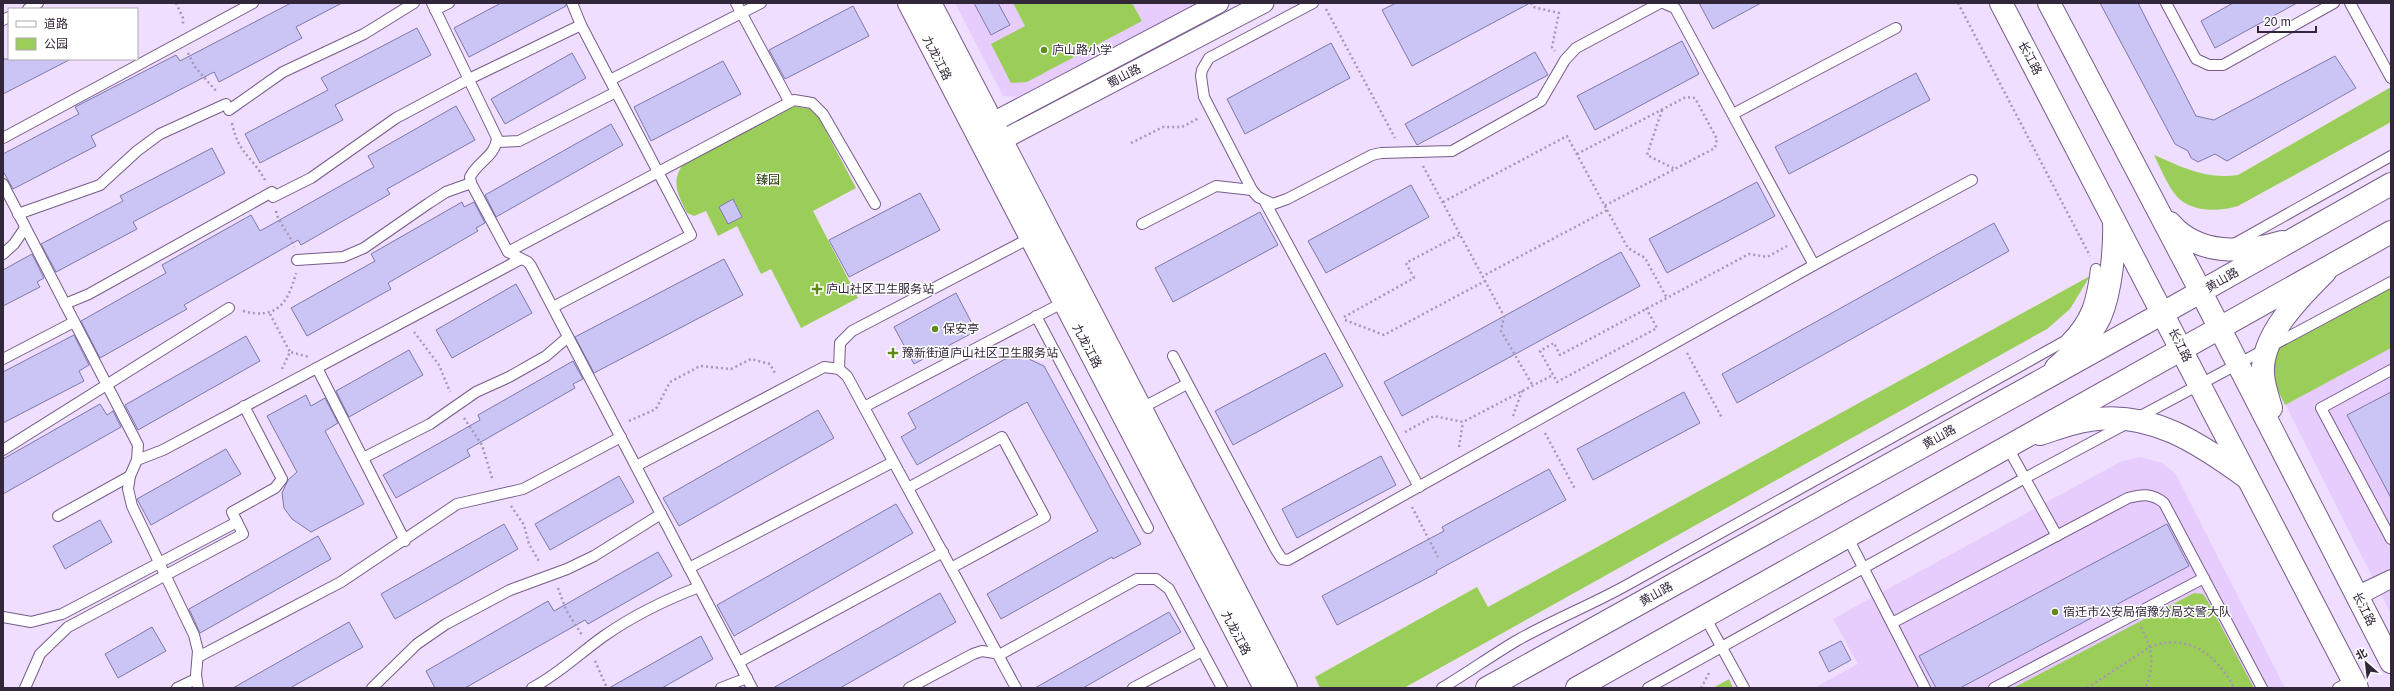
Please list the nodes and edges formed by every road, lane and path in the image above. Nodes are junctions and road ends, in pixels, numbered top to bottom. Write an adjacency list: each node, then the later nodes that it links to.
1 (176, 3): 26 (path)
2 (252, 3): 26 (lane)
3 (414, 3): 33 (lane)
4 (449, 3): 22 (lane)
5 (572, 3): 24 (lane)
6 (736, 3): 23 (lane)
7 (761, 3): 23 (lane)
8 (909, 3): 37 (street, 九龙江路)
9 (930, 3): 37 (street, 九龙江路)
10 (1219, 3): 37 (street, 蜀山路)
11 (1264, 3): 37 (street, 蜀山路)
12 (1313, 3): 35 (lane)
13 (1323, 3): 41 (path)
14 (1531, 3): 27 (path)
15 (1662, 3): 27 (lane); 36 (lane)
16 (1958, 3): 75 (path)
17 (2001, 3): 60 (street, 长江路)
18 (2049, 3): 57 (street, 长江路)
19 (2166, 3): 20 (lane)
20 (2334, 3)
21 (2350, 3): 28 (lane)
22 (433, 6): 29 (lane)
23 (741, 13): 30 (lane); 32 (lane)
24 (581, 25): 29 (lane); 30 (lane)
25 (1896, 28): 36 (lane)
26 (185, 39): 33 (path); 38 (lane)
27 (1565, 60): 42 (lane)
28 (2391, 78)
29 (469, 79): 39 (lane); 52 (lane)
30 (610, 80): 31 (lane)
31 (616, 92): 39 (lane); 46 (lane)
32 (789, 101): 46 (lane); 55 (lane)
33 (228, 107): 52 (path); 59 (lane)
34 (1662, 109): 43 (path); 45 (path); 45 (path)
35 (1211, 111): 40 (path); 51 (lane)
36 (1733, 114): 67 (lane)
37 (988, 136): 64 (street, 九龙江路)
38 (3, 138)
39 (497, 142): 48 (lane)
40 (1131, 143)
41 (1402, 152): 42 (lane); 53 (lane)
42 (1415, 152): 54 (path)
43 (1576, 154): 54 (path); 56 (path)
44 (2391, 156): 68 (lane)
45 (1675, 170): 56 (path)
46 (658, 172): 69 (lane); 83 (lane)
47 (1972, 180): 73 (lane)
48 (471, 183): 69 (lane); 72 (lane)
49 (3, 184): 59 (lane)
50 (2391, 184): 66 (street, 黄山路)
51 (1252, 190): 53 (lane); 61 (lane)
52 (272, 195): 72 (path); 82 (lane)
53 (1265, 202): 121 (lane)
54 (1443, 202): 65 (path)
55 (875, 204)
56 (1604, 206): 58 (path)
57 (2158, 209): 68 (street); 79 (street, 长江路)
58 (1606, 210): 76 (path); 81 (path)
59 (18, 214): 62 (lane)
60 (2114, 218): 86 (street, 长江路); 103 (street)
61 (1142, 224)
62 (25, 228): 70 (lane); 82 (lane)
63 (2391, 232): 74 (street)
64 (1039, 233): 80 (street, 九龙江路); 100 (lane)
65 (1461, 234): 76 (path); 77 (path)
66 (2297, 238): 68 (street); 79 (street, 黄山路)
67 (1800, 239): 73 (lane); 81 (path)
68 (2225, 249)
69 (508, 252): 71 (lane)
70 (3, 254)
71 (522, 258): 83 (lane); 99 (lane)
72 (297, 260): 87 (path)
73 (1814, 265): 92 (lane)
74 (2328, 268): 90 (street); 93 (street)
75 (2096, 269): 184 (lane)
76 (1483, 276): 77 (path)
77 (1485, 281): 107 (path)
78 (2391, 282): 93 (lane)
79 (2201, 292): 86 (street, 黄山路); 90 (street, 长江路)
80 (1072, 297): 88 (lane); 112 (street, 九龙江路)
81 (1667, 298): 85 (path)
82 (65, 304): 89 (lane)
83 (553, 307): 91 (lane)
84 (229, 308): 87 (path); 105 (lane)
85 (1646, 308): 102 (path); 102 (path)
86 (2163, 313): 94 (street, 长江路); 103 (street, 黄山路)
87 (270, 314): 95 (path)
88 (1036, 316): 111 (lane); 140 (lane)
89 (74, 322): 97 (lane); 105 (lane)
90 (2221, 329): 94 (street); 98 (street, 长江路)
91 (568, 337): 118 (lane); 126 (lane)
92 (1681, 340): 113 (path); 116 (lane)
93 (2268, 348): 98 (lane); 122 (street)
94 (2182, 351): 106 (street, 长江路); 120 (street)
95 (290, 352)
96 (1173, 356): 104 (lane)
97 (3, 359)
98 (2239, 364): 106 (lane); 122 (street, 长江路)
99 (317, 368): 110 (lane); 126 (lane)
100 (839, 369): 108 (lane); 111 (lane)
101 (2391, 370): 143 (lane)
102 (1553, 375): 107 (path)
103 (2045, 378): 185 (street, 黄山路)
104 (1187, 384): 112 (lane); 136 (lane)
105 (106, 385): 125 (lane); 127 (lane)
106 (2200, 385): 115 (lane); 132 (street, 长江路)
107 (1533, 386): 109 (path)
108 (784, 388): 118 (path); 129 (lane)
109 (1522, 391): 114 (path); 117 (path)
110 (244, 406): 127 (lane); 139 (lane)
111 (864, 407): 128 (lane)
112 (1133, 413): 182 (street, 九龙江路); 183 (street, 九龙江路)
113 (1722, 418)
114 (1512, 419)
115 (2137, 419): 120 (street); 131 (lane); 132 (street)
116 (1538, 420): 133 (lane); 135 (path)
117 (1463, 422): 121 (path); 123 (path)
118 (616, 427): 119 (lane)
119 (621, 437): 129 (lane); 144 (lane)
120 (2027, 437): 124 (street)
121 (1392, 438): 133 (lane)
122 (2279, 442): 156 (street, 长江路)
123 (1466, 444)
124 (2008, 448): 131 (lane); 142 (street)
125 (3, 450)
126 (363, 458): 144 (lane)
127 (137, 460): 130 (lane)
128 (893, 462): 134 (lane); 148 (lane)
129 (636, 466): 137 (lane)
130 (130, 476): 138 (lane); 147 (lane)
131 (2025, 478): 141 (lane); 150 (lane)
132 (2248, 478): 170 (street, 长江路)
133 (1418, 487): 136 (lane)
134 (908, 488): 145 (lane); 149 (lane)
135 (1575, 489)
136 (1406, 494): 146 (path)
137 (661, 514): 148 (lane); 174 (lane)
138 (58, 516)
139 (237, 522): 147 (lane); 152 (lane)
140 (1148, 528)
141 (2057, 536): 153 (lane); 160 (lane)
142 (1848, 538): 150 (lane); 159 (street)
143 (2391, 539)
144 (405, 541): 165 (lane)
145 (943, 552): 149 (lane); 166 (lane)
146 (1438, 557)
147 (161, 562): 152 (lane); 158 (lane)
148 (690, 568): 155 (lane)
149 (951, 568): 164 (lane)
150 (1864, 568): 160 (lane); 161 (lane)
151 (2391, 575): 156 (lane)
152 (164, 576): 165 (lane); 172 (lane)
153 (2204, 578): 157 (lane); 193 (lane)
154 (2391, 583): 156 (lane)
155 (699, 587): 166 (lane); 175 (lane)
156 (2357, 596): 167 (street, 长江路)
157 (2134, 614): 162 (path); 190 (lane)
158 (3, 617)
159 (1705, 617): 161 (lane); 186 (street)
160 (1892, 623): 189 (lane)
161 (1722, 647): 187 (lane); 188 (lane)
162 (2150, 647): 171 (path); 191 (path); 192 (path)
163 (1202, 651): 164 (lane); 180 (lane); 181 (lane)
164 (998, 654): 178 (lane); 179 (lane)
165 (198, 657): 169 (lane)
166 (739, 662): 168 (lane)
167 (2391, 662)
168 (747, 678): 176 (lane); 177 (lane)
169 (197, 683): 173 (lane)
170 (2349, 685)
171 (2146, 686)
172 (26, 688)
173 (177, 688)
174 (372, 688)
175 (532, 688)
176 (721, 688)
177 (752, 688)
178 (909, 688)
179 (1016, 688)
180 (1133, 688)
181 (1222, 688)
182 (1265, 688)
183 (1286, 688)
184 (1442, 688)
185 (1486, 688)
186 (1577, 688)
187 (1648, 688)
188 (1744, 688)
189 (1925, 688)
190 (1994, 688)
191 (2087, 688)
192 (2234, 688)
193 (2262, 688)

